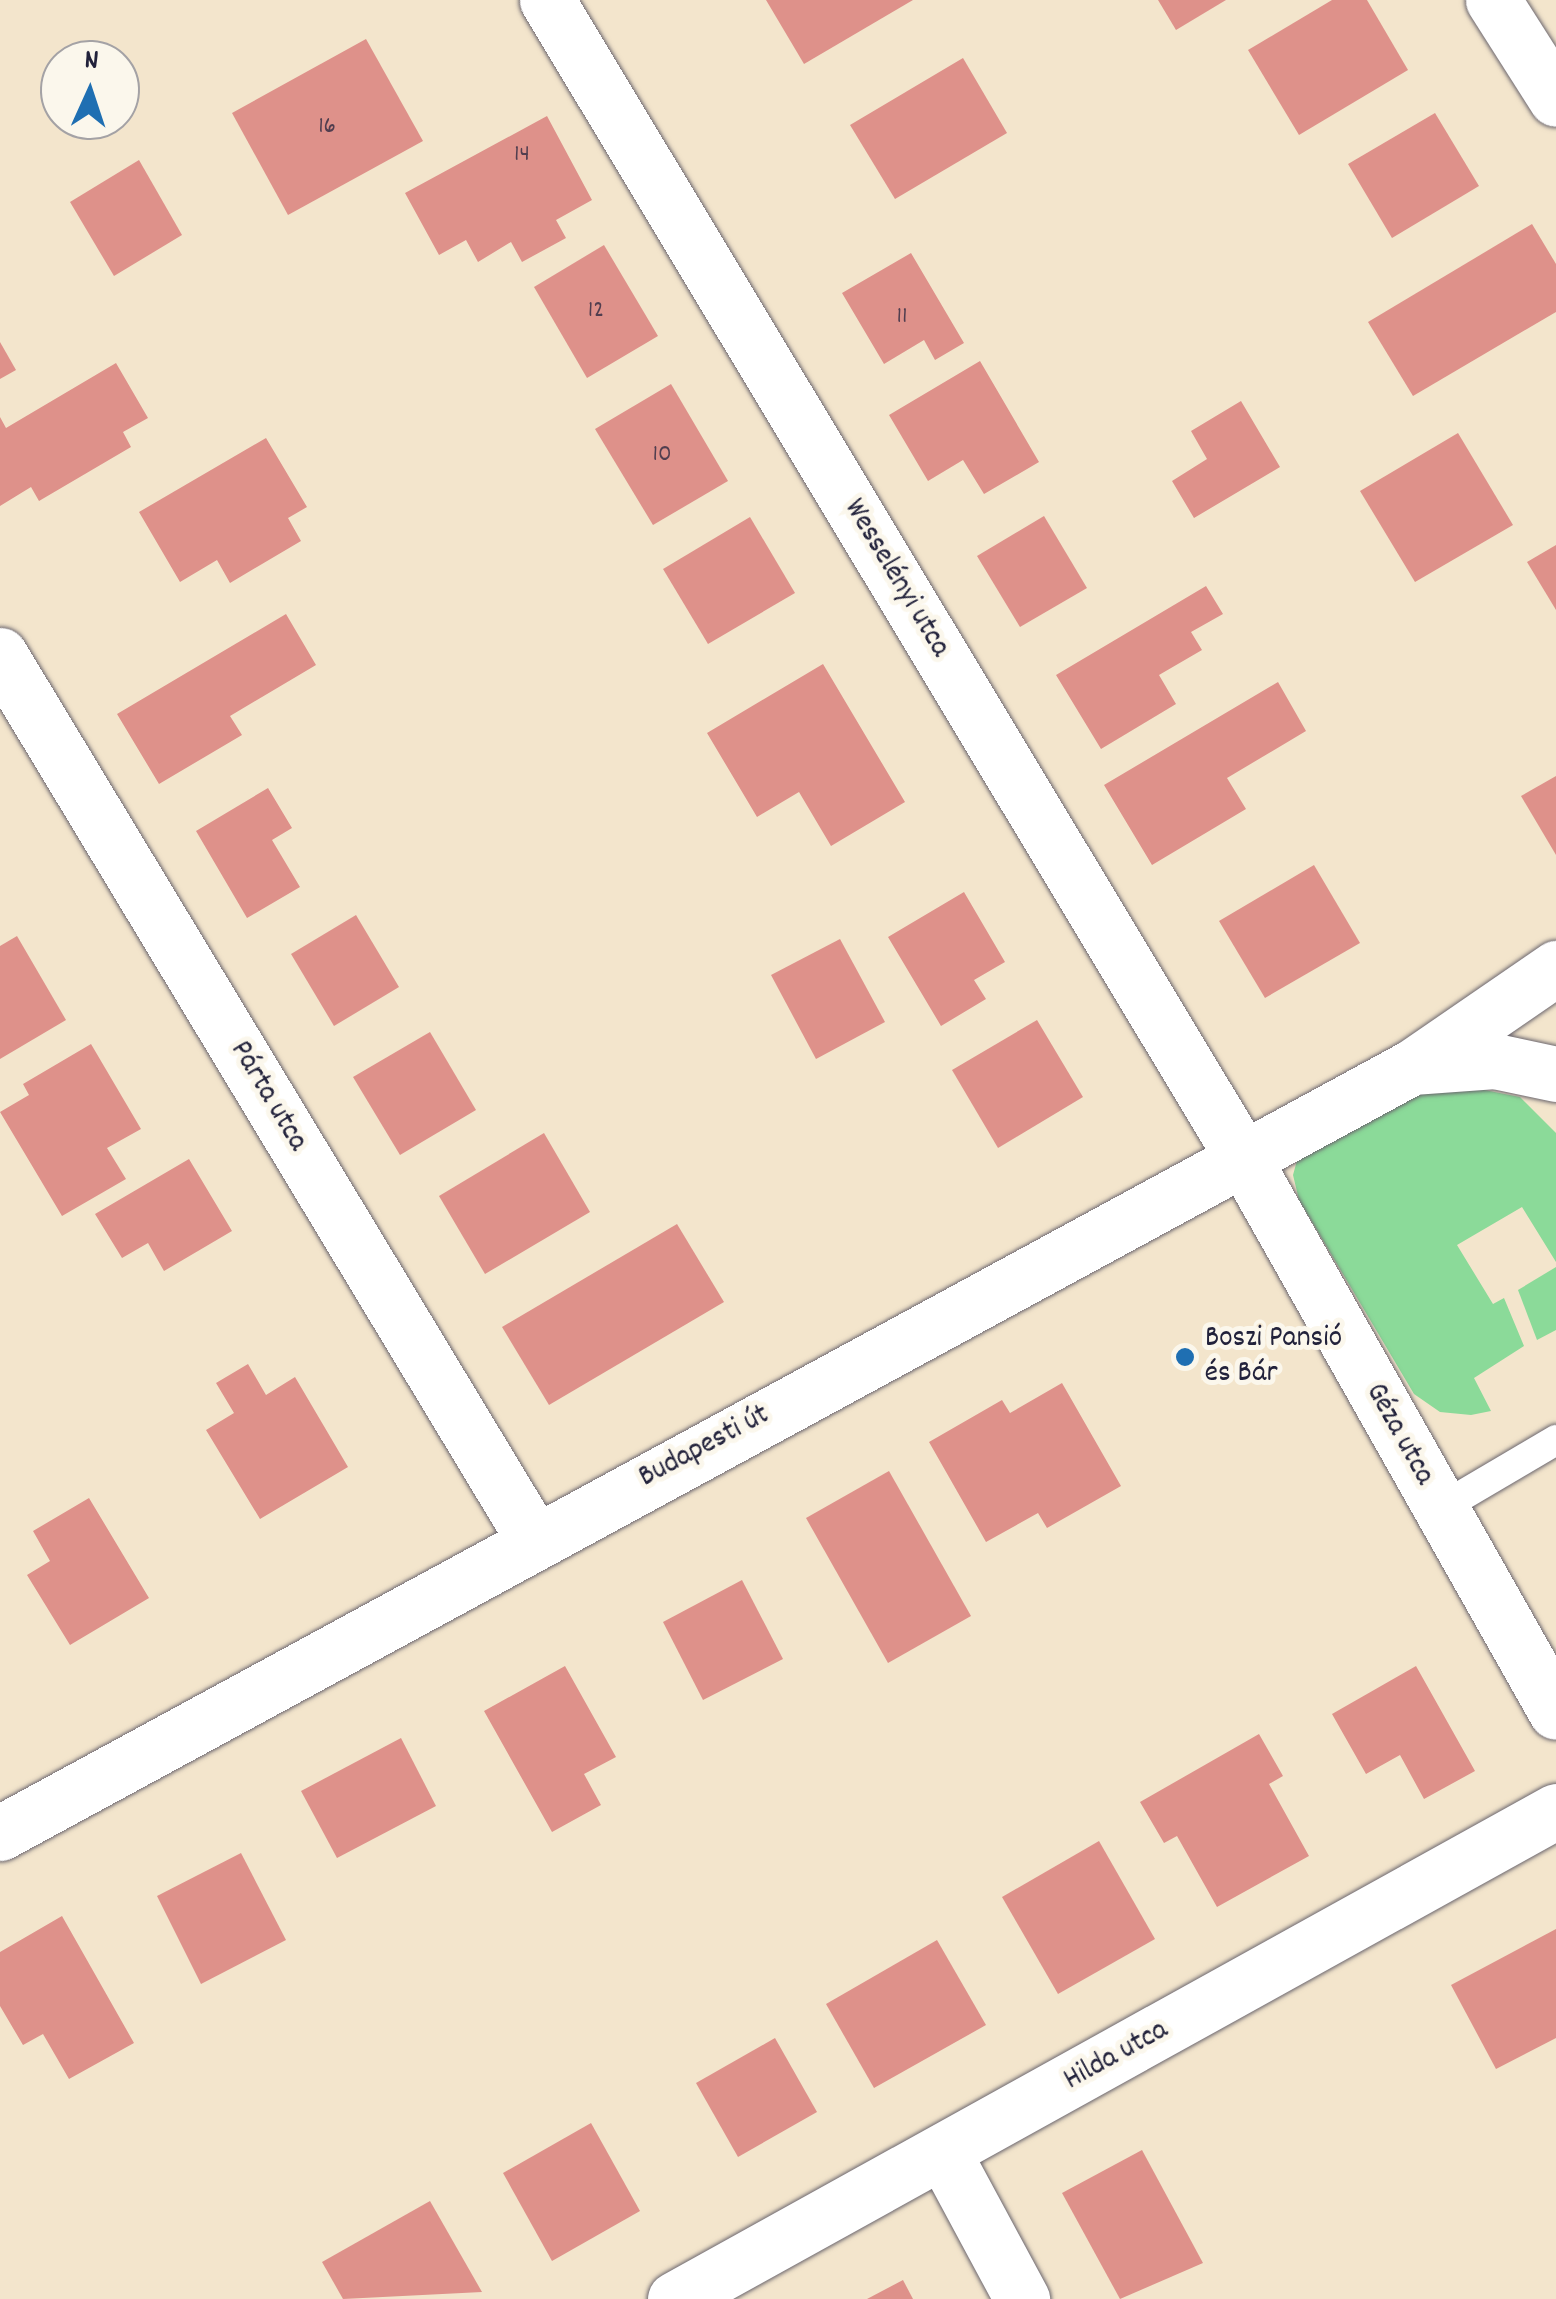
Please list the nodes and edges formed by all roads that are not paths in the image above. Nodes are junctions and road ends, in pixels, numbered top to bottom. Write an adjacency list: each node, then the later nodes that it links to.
1 (547, 0): 8 (street, Wesselényi utca)
2 (1493, 0): 3 (street)
3 (1556, 99)
4 (0, 655): 11 (street, Párta utca)
5 (1556, 968): 6 (street, Budapesti út)
6 (1412, 1068): 7 (street, Budapesti út); 8 (street, Budapesti út)
7 (1556, 1074)
8 (1242, 1158): 10 (street, Géza utca); 11 (street, Budapesti út)
9 (1556, 1440): 10 (lane)
10 (1440, 1510): 12 (street, Géza utca)
11 (534, 1540): 14 (street, Budapesti út)
12 (1556, 1712)
13 (1556, 1811): 15 (street, Hilda utca)
14 (0, 1833)
15 (944, 2154): 16 (street, Hilda utca); 17 (street)
16 (675, 2299)
17 (1022, 2299)

